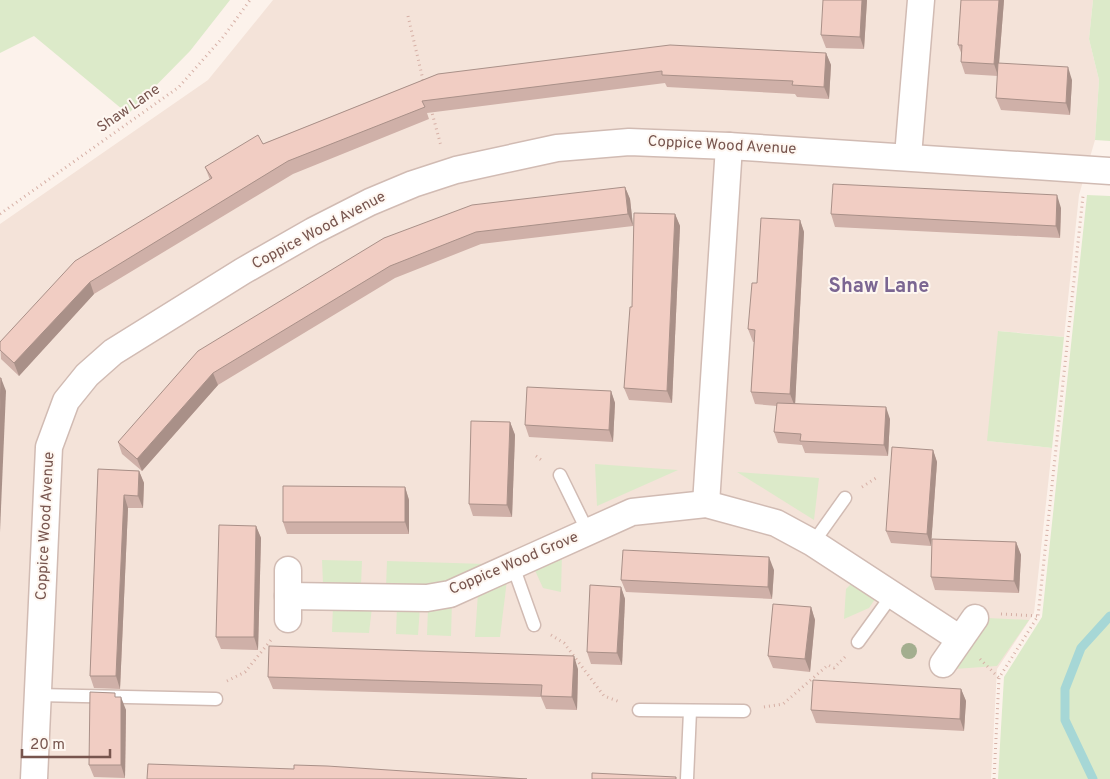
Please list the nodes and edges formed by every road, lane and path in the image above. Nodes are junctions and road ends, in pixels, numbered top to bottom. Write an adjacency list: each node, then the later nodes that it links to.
1 (250, 0): 10 (path, Shaw Lane)
2 (921, 0): 8 (street)
3 (408, 16): 4 (path)
4 (426, 90)
5 (428, 99): 7 (path)
6 (729, 146): 8 (street, Coppice Wood Avenue); 13 (street); 28 (street, Coppice Wood Avenue)
7 (442, 149)
8 (908, 156): 9 (street, Coppice Wood Avenue)
9 (1100, 170): 19 (path)
10 (0, 214)
11 (560, 475): 14 (lane)
12 (845, 498): 15 (lane)
13 (706, 504): 14 (street, Coppice Wood Grove); 15 (street, Coppice Wood Grove)
14 (588, 532): 16 (street, Coppice Wood Grove)
15 (813, 543): 18 (street, Coppice Wood Grove)
16 (513, 566): 20 (street, Coppice Wood Grove); 22 (lane)
17 (288, 570): 20 (street)
18 (892, 595): 23 (street, Coppice Wood Grove); 24 (lane)
19 (1038, 616): 21 (path); 36 (path)
20 (283, 617): 29 (path)
21 (976, 618): 23 (street)
22 (534, 625)
23 (960, 639): 26 (street)
24 (858, 642)
25 (564, 643): 31 (path)
26 (943, 664)
27 (834, 668): 33 (path)
28 (38, 695): 29 (lane); 34 (street, Coppice Wood Avenue)
29 (188, 698): 30 (lane)
30 (216, 699)
31 (639, 710): 32 (lane)
32 (690, 711): 33 (lane); 35 (lane)
33 (744, 712)
34 (34, 779)
35 (687, 779)
36 (994, 779)

